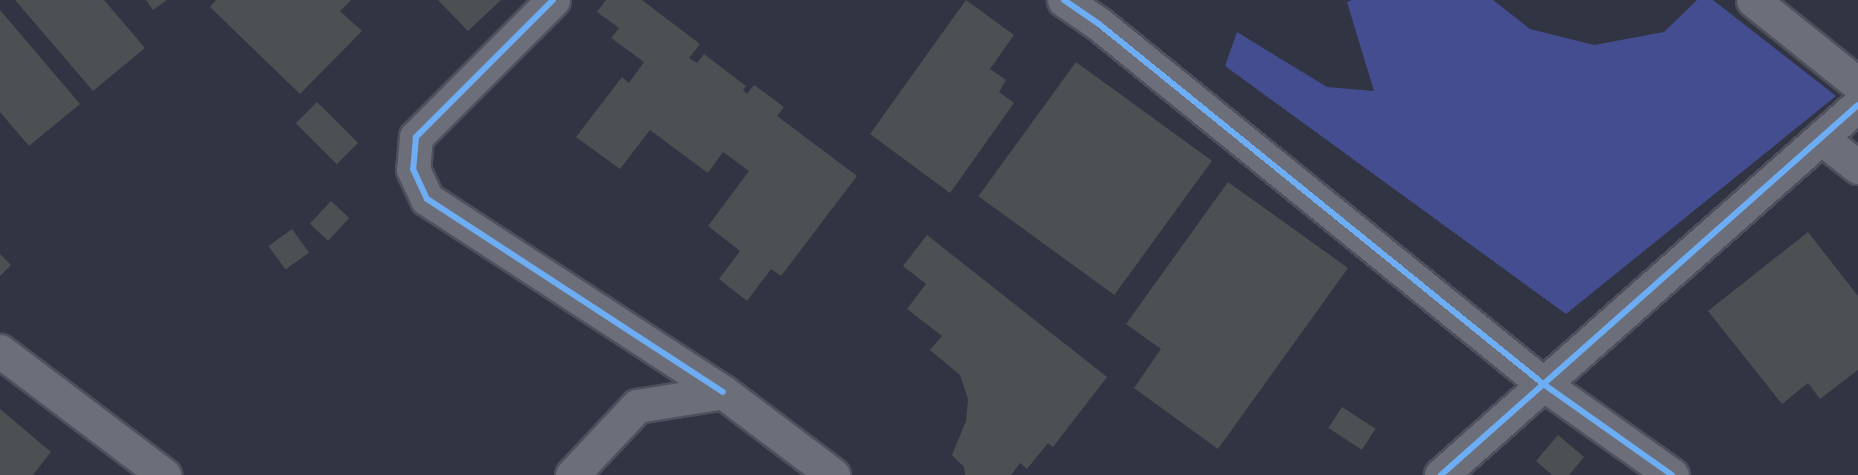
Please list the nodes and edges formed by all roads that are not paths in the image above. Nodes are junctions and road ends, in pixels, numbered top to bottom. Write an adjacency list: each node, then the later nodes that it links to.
1 (553, 0): 10 (street)
2 (1064, 0): 9 (street)
3 (1753, 0): 4 (street)
4 (1858, 84)
5 (1858, 105): 6 (street)
6 (1821, 138): 7 (street); 9 (street)
7 (1858, 167)
8 (0, 351): 11 (street)
9 (1542, 383): 14 (street); 15 (street)
10 (723, 392): 12 (street); 13 (street)
11 (164, 475)
12 (572, 475)
13 (833, 475)
14 (1442, 475)
15 (1672, 475)

